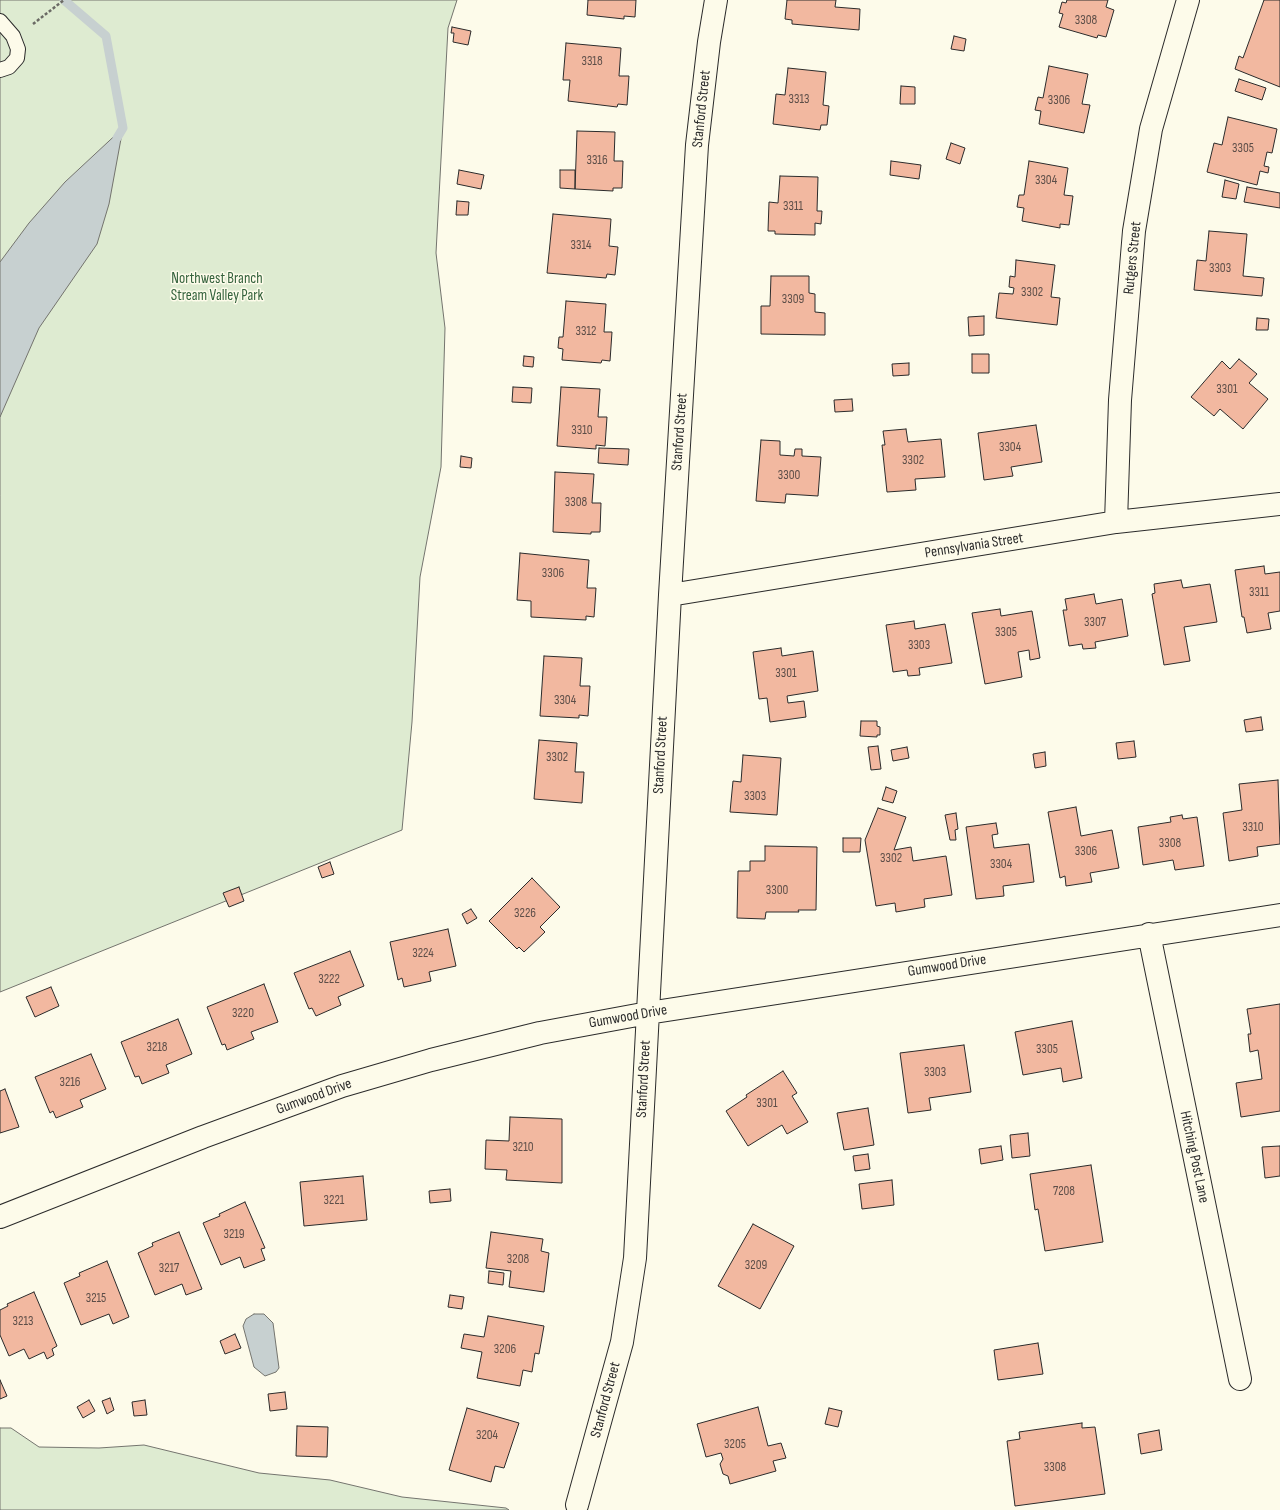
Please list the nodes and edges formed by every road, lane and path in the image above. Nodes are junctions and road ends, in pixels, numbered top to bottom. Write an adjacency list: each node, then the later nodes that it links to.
1 (64, 0): 5 (path)
2 (716, 0): 9 (street, Stanford Street)
3 (1188, 0): 8 (street, Rutgers Street)
4 (0, 21): 6 (lane)
5 (39, 21)
6 (0, 70)
7 (1280, 504): 8 (street, Pennsylvania Street)
8 (1116, 522): 9 (street, Pennsylvania Street)
9 (670, 595): 12 (street, Stanford Street)
10 (1280, 915): 11 (street, Gumwood Drive)
11 (1149, 934): 12 (street, Gumwood Drive); 14 (street, Hitching Post Lane)
12 (648, 1013): 13 (street, Gumwood Drive); 15 (street, Stanford Street)
13 (0, 1217)
14 (1240, 1379)
15 (577, 1505)

